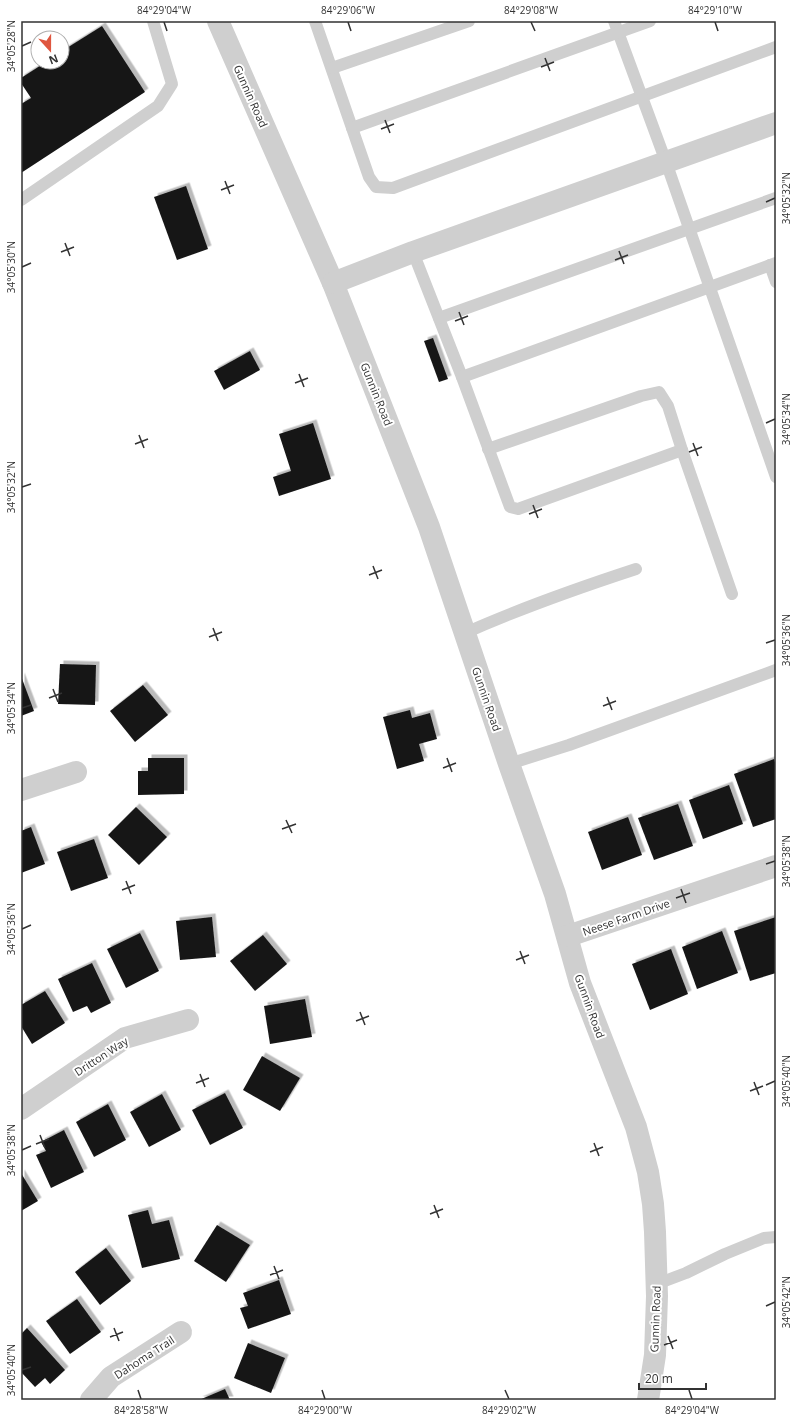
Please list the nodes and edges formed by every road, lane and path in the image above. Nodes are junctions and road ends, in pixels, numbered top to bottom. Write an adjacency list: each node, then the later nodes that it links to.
1 (153, 21): 14 (lane)
2 (218, 21): 19 (street, Gunnin Road)
3 (315, 21): 8 (lane)
4 (469, 21): 8 (lane)
5 (650, 21): 6 (lane)
6 (616, 26): 9 (lane); 11 (lane)
7 (776, 47): 9 (lane)
8 (332, 68): 11 (lane)
9 (641, 96): 11 (lane); 12 (lane)
10 (776, 123): 12 (street)
11 (352, 128)
12 (666, 162): 15 (lane); 16 (street)
13 (776, 198): 15 (lane)
14 (21, 200)
15 (689, 229): 20 (lane); 21 (lane)
16 (414, 252): 19 (street); 21 (lane)
17 (773, 264): 18 (lane); 20 (lane)
18 (776, 282)
19 (333, 283): 28 (street, Gunnin Road)
20 (709, 288): 22 (lane); 25 (lane)
21 (439, 318): 22 (lane)
22 (462, 376): 23 (lane)
23 (488, 449): 24 (lane); 24 (lane)
24 (682, 450): 27 (lane)
25 (776, 477)
26 (636, 569): 28 (lane)
27 (732, 594)
28 (464, 633): 30 (street, Gunnin Road)
29 (776, 670): 30 (lane)
30 (509, 764): 34 (street, Gunnin Road)
31 (76, 772): 32 (street)
32 (21, 790)
33 (776, 866): 34 (street, Neese Farm Drive)
34 (568, 936): 38 (street, Gunnin Road)
35 (188, 1020): 36 (street, Dritton Way)
36 (21, 1109)
37 (776, 1237): 38 (lane)
38 (657, 1284): 41 (street, Gunnin Road)
39 (181, 1332): 40 (street, Dahoma Trail)
40 (91, 1400)
41 (648, 1400)

